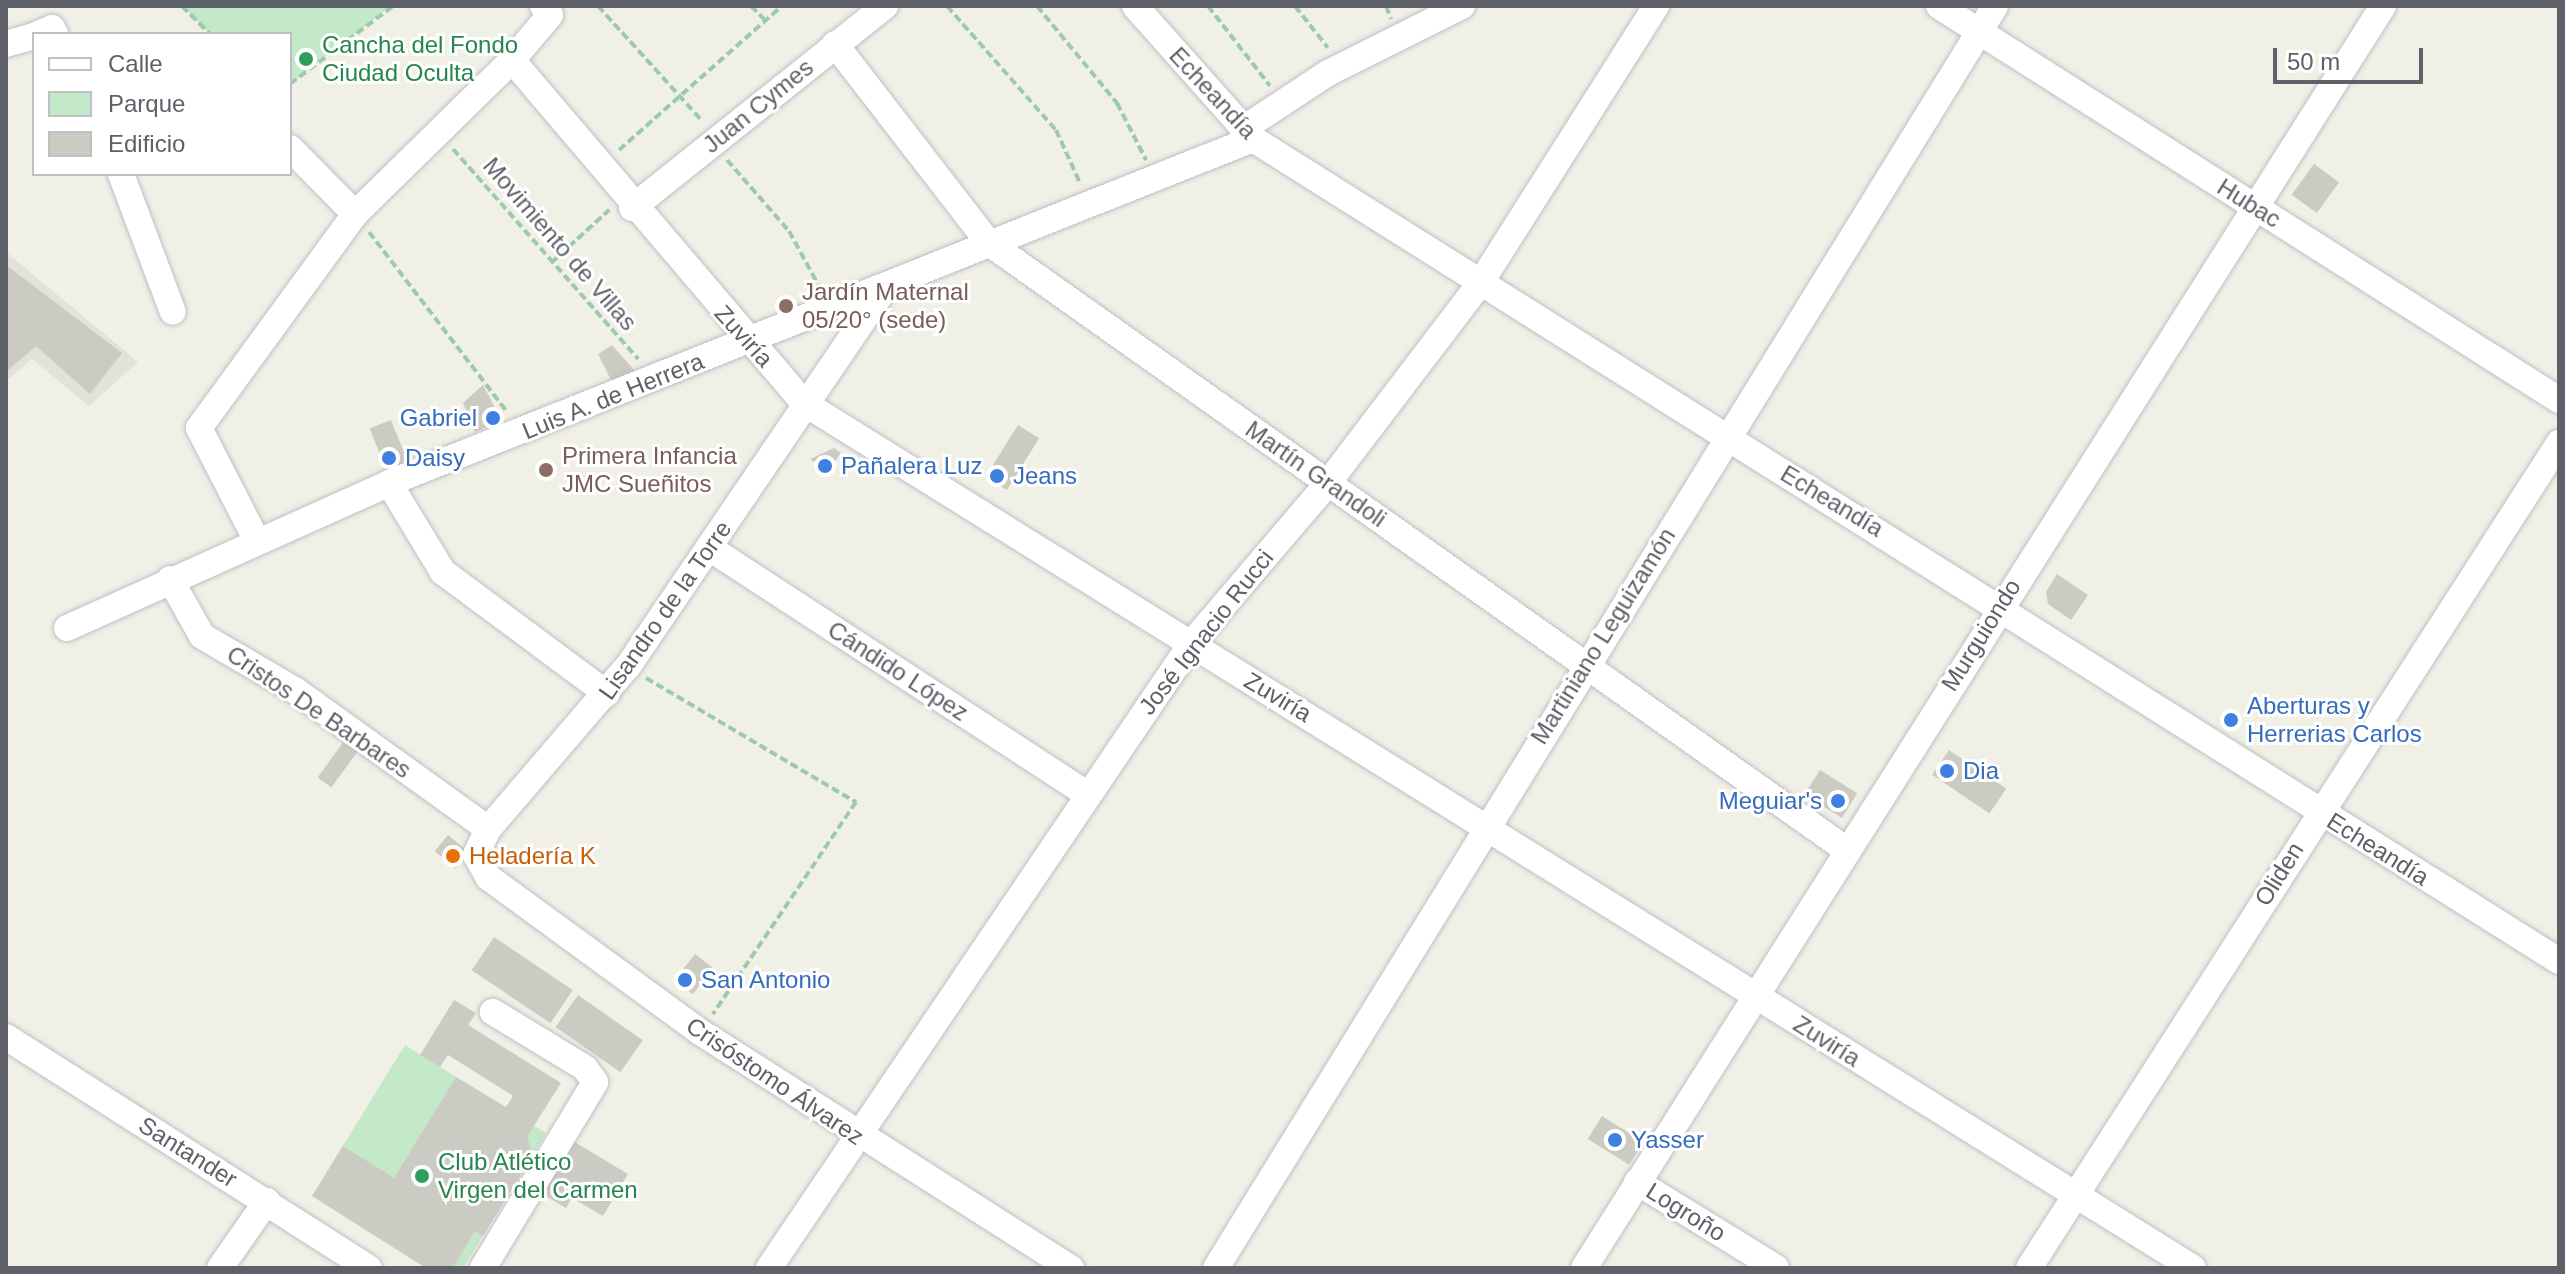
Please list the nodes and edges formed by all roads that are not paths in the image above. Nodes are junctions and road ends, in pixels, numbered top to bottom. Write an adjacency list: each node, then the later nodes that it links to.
1 (543, 6): 13 (street)
2 (885, 6): 12 (street, Juan Cymes)
3 (1135, 6): 14 (street, Echeandía)
4 (1462, 6): 14 (street, Luis A. de Herrera)
5 (1656, 6): 21 (street, José Ignacio Rucci)
6 (1939, 6): 9 (street, Hubac)
7 (1995, 6): 9 (street, Martiniano Leguizamón)
8 (2383, 6): 18 (street, Murguiondo)
9 (1979, 31): 18 (street, Hubac); 27 (street, Martiniano Leguizamón)
10 (32, 36): 11 (street)
11 (6, 44)
12 (835, 44): 17 (street, Juan Cymes); 20 (street, Martín Grandoli)
13 (512, 60): 17 (street, Zuviría); 19 (street)
14 (1248, 134): 20 (street, Luis A. de Herrera); 21 (street, Echeandía)
15 (292, 150): 19 (street)
16 (122, 176): 23 (street)
17 (628, 203): 24 (street, Zuviría)
18 (2254, 207): 25 (street, Hubac); 34 (street, Murguiondo)
19 (355, 214): 31 (street)
20 (989, 243): 22 (street, Luis A. de Herrera); 30 (street, Martín Grandoli)
21 (1481, 282): 27 (street, Echeandía); 30 (street, José Ignacio Rucci)
22 (883, 291): 24 (street, Luis A. de Herrera); 26 (street, Lisandro de la Torre)
23 (173, 312)
24 (749, 341): 26 (street, Zuviría); 29 (street, Luis A. de Herrera)
25 (2559, 400)
26 (804, 403): 32 (street, Lisandro de la Torre); 36 (street, Zuviría)
27 (1728, 439): 34 (street, Echeandía); 37 (street, Martiniano Leguizamón)
28 (2559, 443): 40 (street, Oliden)
29 (389, 483): 31 (street, Luis A. de Herrera); 38 (street)
30 (1328, 483): 36 (street, José Ignacio Rucci); 37 (street, Martín Grandoli)
31 (257, 541): 33 (street, Luis A. de Herrera)
32 (711, 549): 38 (street, Lisandro de la Torre); 39 (street, Cándido López)
33 (170, 579): 35 (street, Luis A. de Herrera); 42 (street, Cristos De Barbares)
34 (2000, 603): 40 (street, Echeandía); 43 (street, Murguiondo)
35 (67, 628)
36 (1191, 644): 39 (street, José Ignacio Rucci); 41 (street, Zuviría)
37 (1584, 664): 41 (street, Martiniano Leguizamón); 43 (street, Martín Grandoli)
38 (607, 694): 42 (street, Lisandro de la Torre)
39 (1085, 793): 48 (street, José Ignacio Rucci)
40 (2319, 812): 44 (street, Echeandía); 50 (street, Oliden)
41 (1485, 824): 45 (street, Zuviría); 57 (street, Martiniano Leguizamón)
42 (488, 829): 48 (street, Crisóstomo Álvarez)
43 (1848, 851): 45 (street, Murguiondo)
44 (2559, 961)
45 (1755, 997): 49 (street, Murguiondo); 50 (street, Zuviría)
46 (493, 1012): 54 (street)
47 (6, 1037): 51 (street, Santander)
48 (855, 1136): 55 (street, José Ignacio Rucci); 56 (street, Crisóstomo Álvarez)
49 (1637, 1182): 58 (street, Murguiondo); 59 (street, Logroño)
50 (2076, 1195): 60 (street, Oliden); 61 (street, Zuviría)
51 (267, 1201): 52 (street); 53 (street, Santander)
52 (220, 1268)
53 (369, 1268)
54 (483, 1268)
55 (769, 1268)
56 (1071, 1268)
57 (1216, 1268)
58 (1584, 1268)
59 (1776, 1268)
60 (2029, 1268)
61 (2193, 1268)

